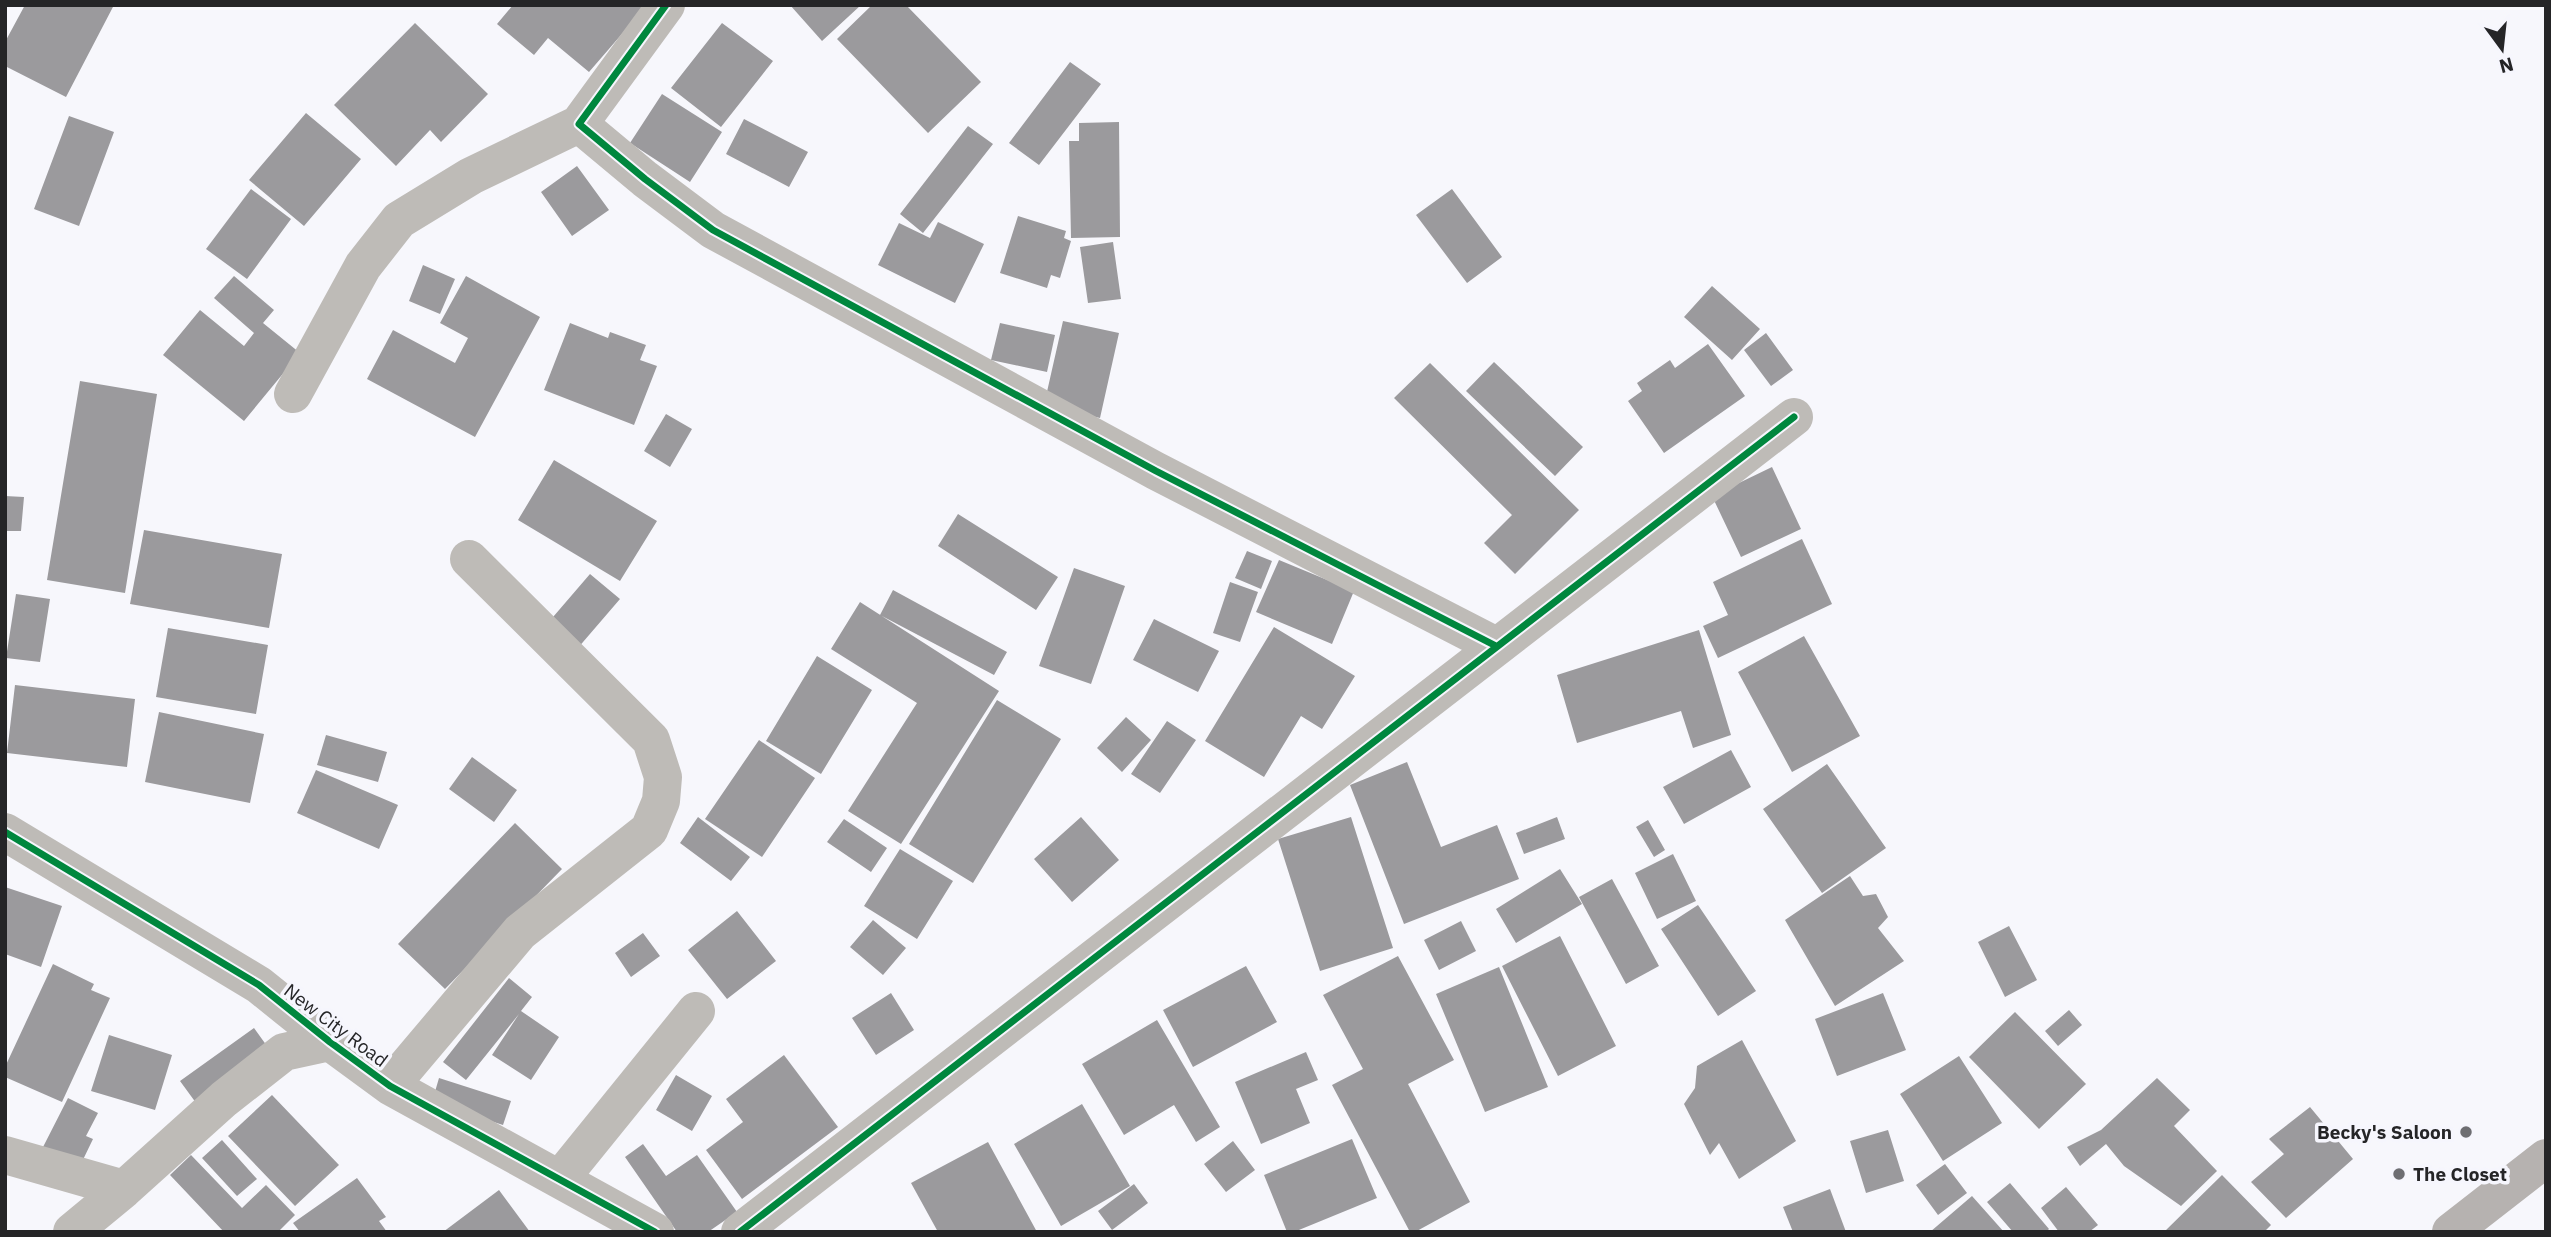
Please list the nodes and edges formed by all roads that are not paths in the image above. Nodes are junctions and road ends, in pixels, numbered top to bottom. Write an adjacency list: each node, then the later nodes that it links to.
1 (666, 5): 2 (street)
2 (579, 124): 3 (street); 6 (street)
3 (293, 394)
4 (1794, 417): 6 (street)
5 (469, 559): 10 (street)
6 (1496, 646): 17 (street)
7 (5, 832): 9 (street, New City Road)
8 (696, 1012): 13 (street)
9 (330, 1042): 10 (street, New City Road); 14 (street)
10 (390, 1086): 13 (street, New City Road)
11 (5, 1154): 14 (street)
12 (2546, 1158): 18 (main road)
13 (560, 1179): 16 (street, New City Road)
14 (124, 1189): 15 (street)
15 (72, 1232)
16 (655, 1232)
17 (740, 1232)
18 (2451, 1232)

